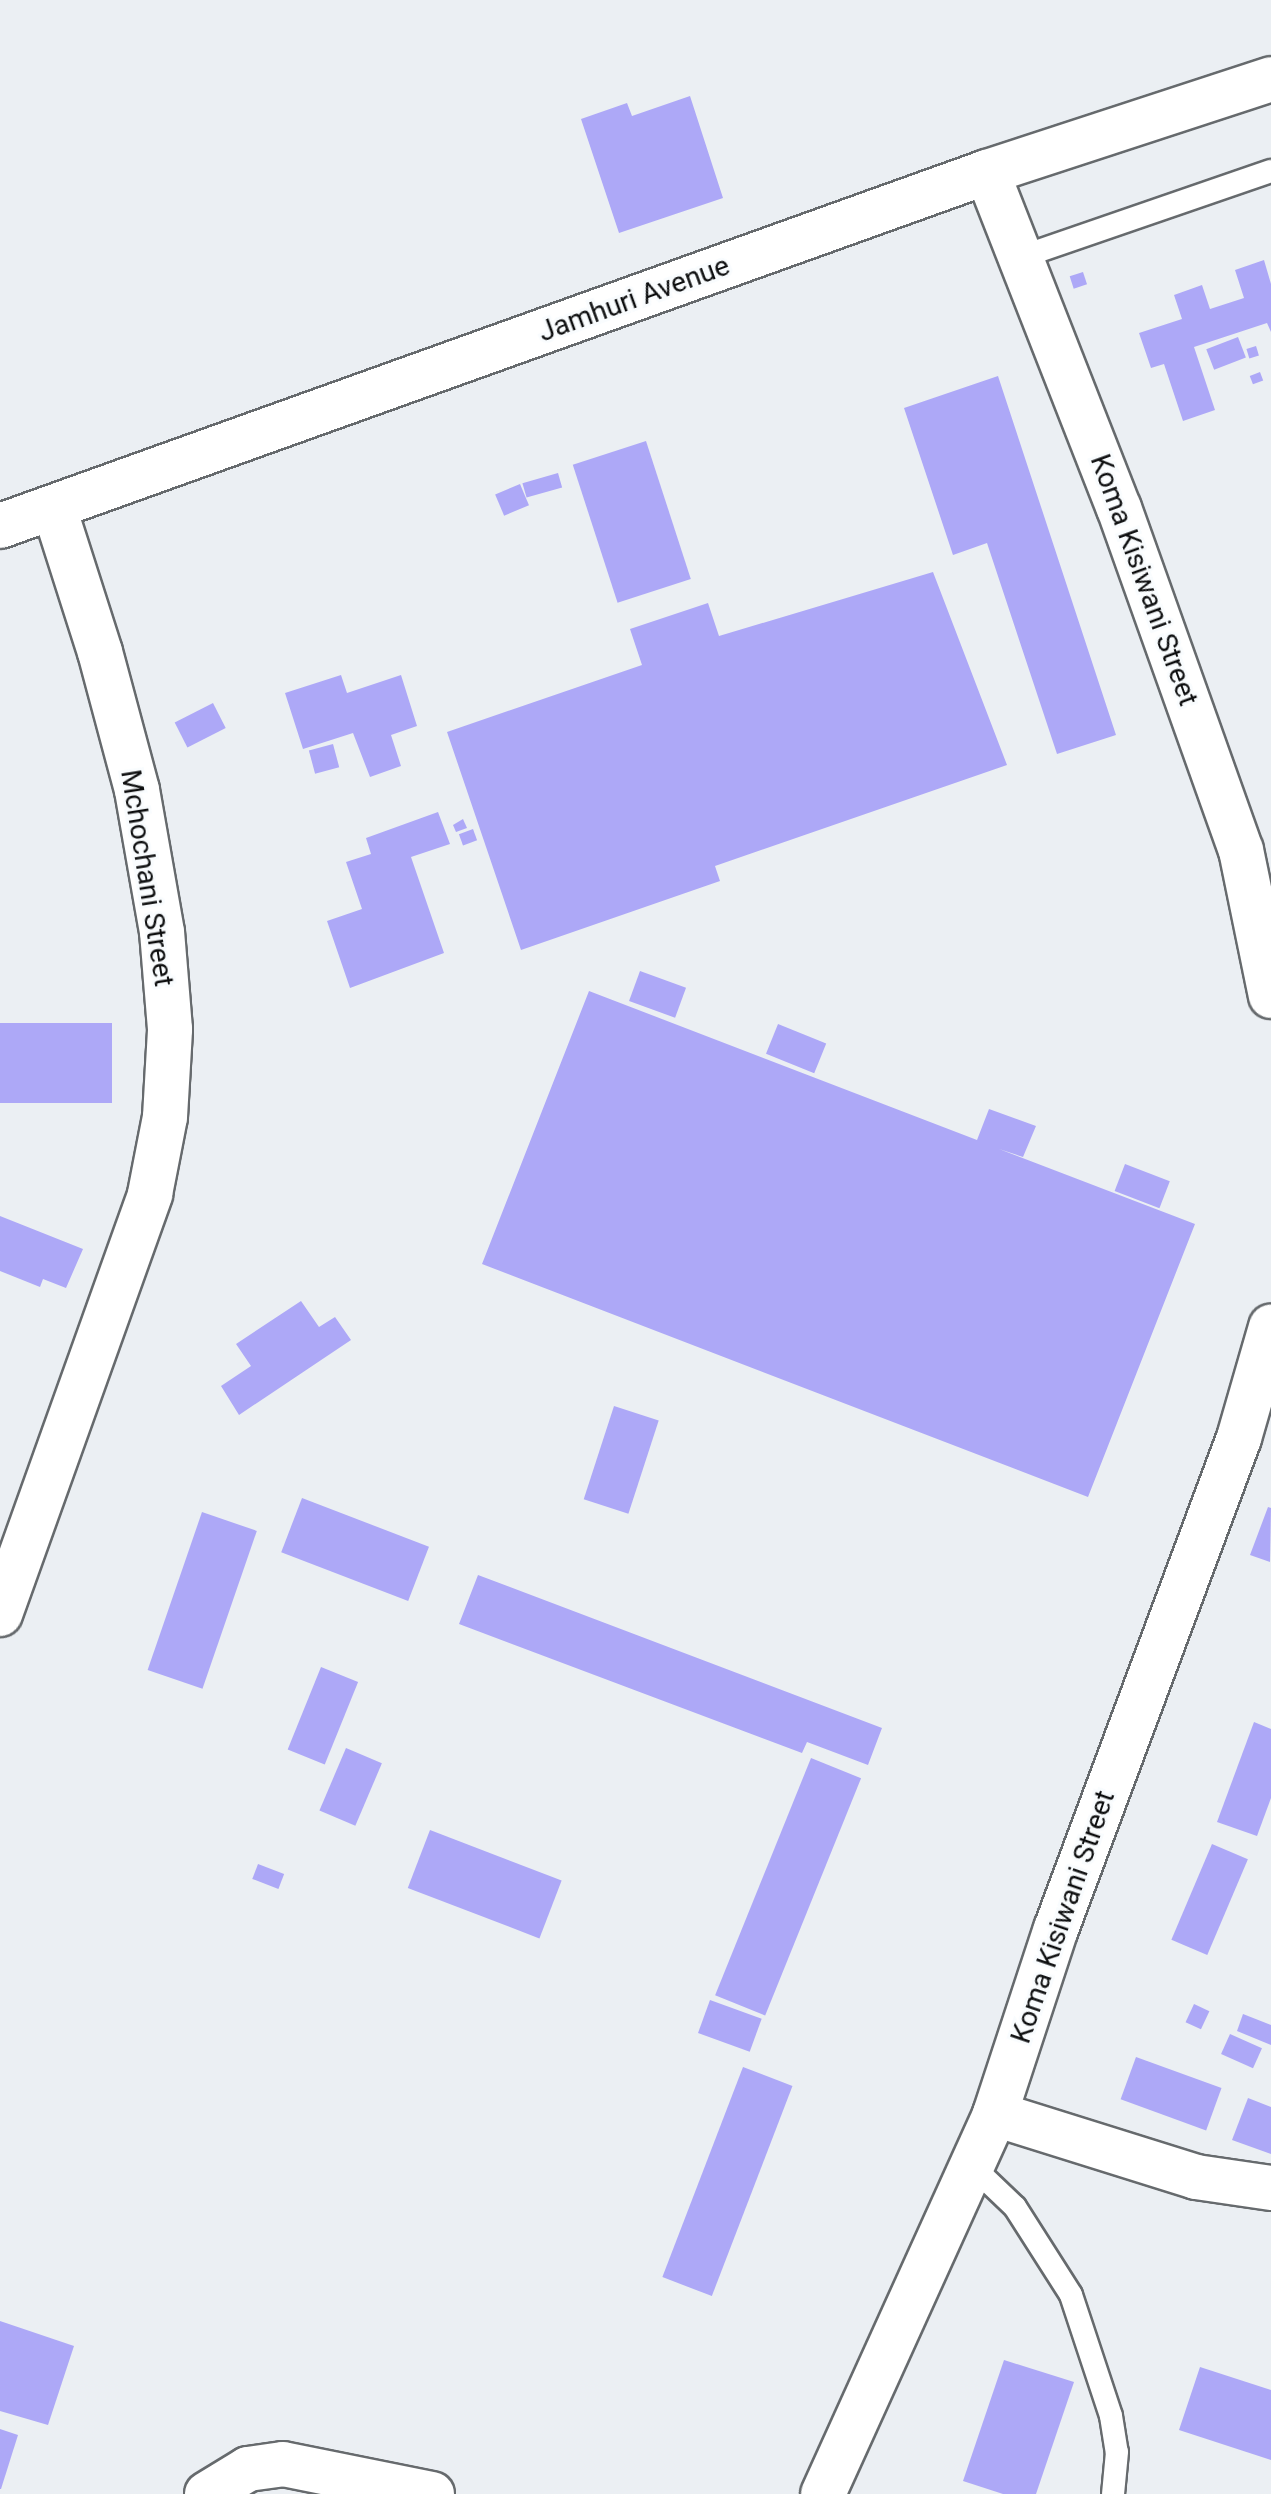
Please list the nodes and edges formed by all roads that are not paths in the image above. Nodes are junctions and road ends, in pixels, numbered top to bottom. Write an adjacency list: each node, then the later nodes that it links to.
1 (1271, 79): 3 (street, Jamhuri Avenue)
2 (1271, 171): 4 (lane)
3 (987, 172): 4 (street, Koma Kisiwani Street); 5 (street, Jamhuri Avenue)
4 (1021, 257): 7 (street, Koma Kisiwani Street)
5 (54, 508): 6 (street, Jamhuri Avenue); 9 (street, Mchochani Street)
6 (0, 526)
7 (1271, 996)
8 (1271, 1327): 10 (street, Koma Kisiwani Street)
9 (0, 1614)
10 (995, 2114): 11 (street, Koma Kisiwani Street); 12 (street)
11 (972, 2166): 16 (street, Koma Kisiwani Street); 17 (lane)
12 (1271, 2188)
13 (373, 2489): 14 (street); 15 (street)
14 (207, 2494)
15 (432, 2494)
16 (823, 2494)
17 (1113, 2494)

